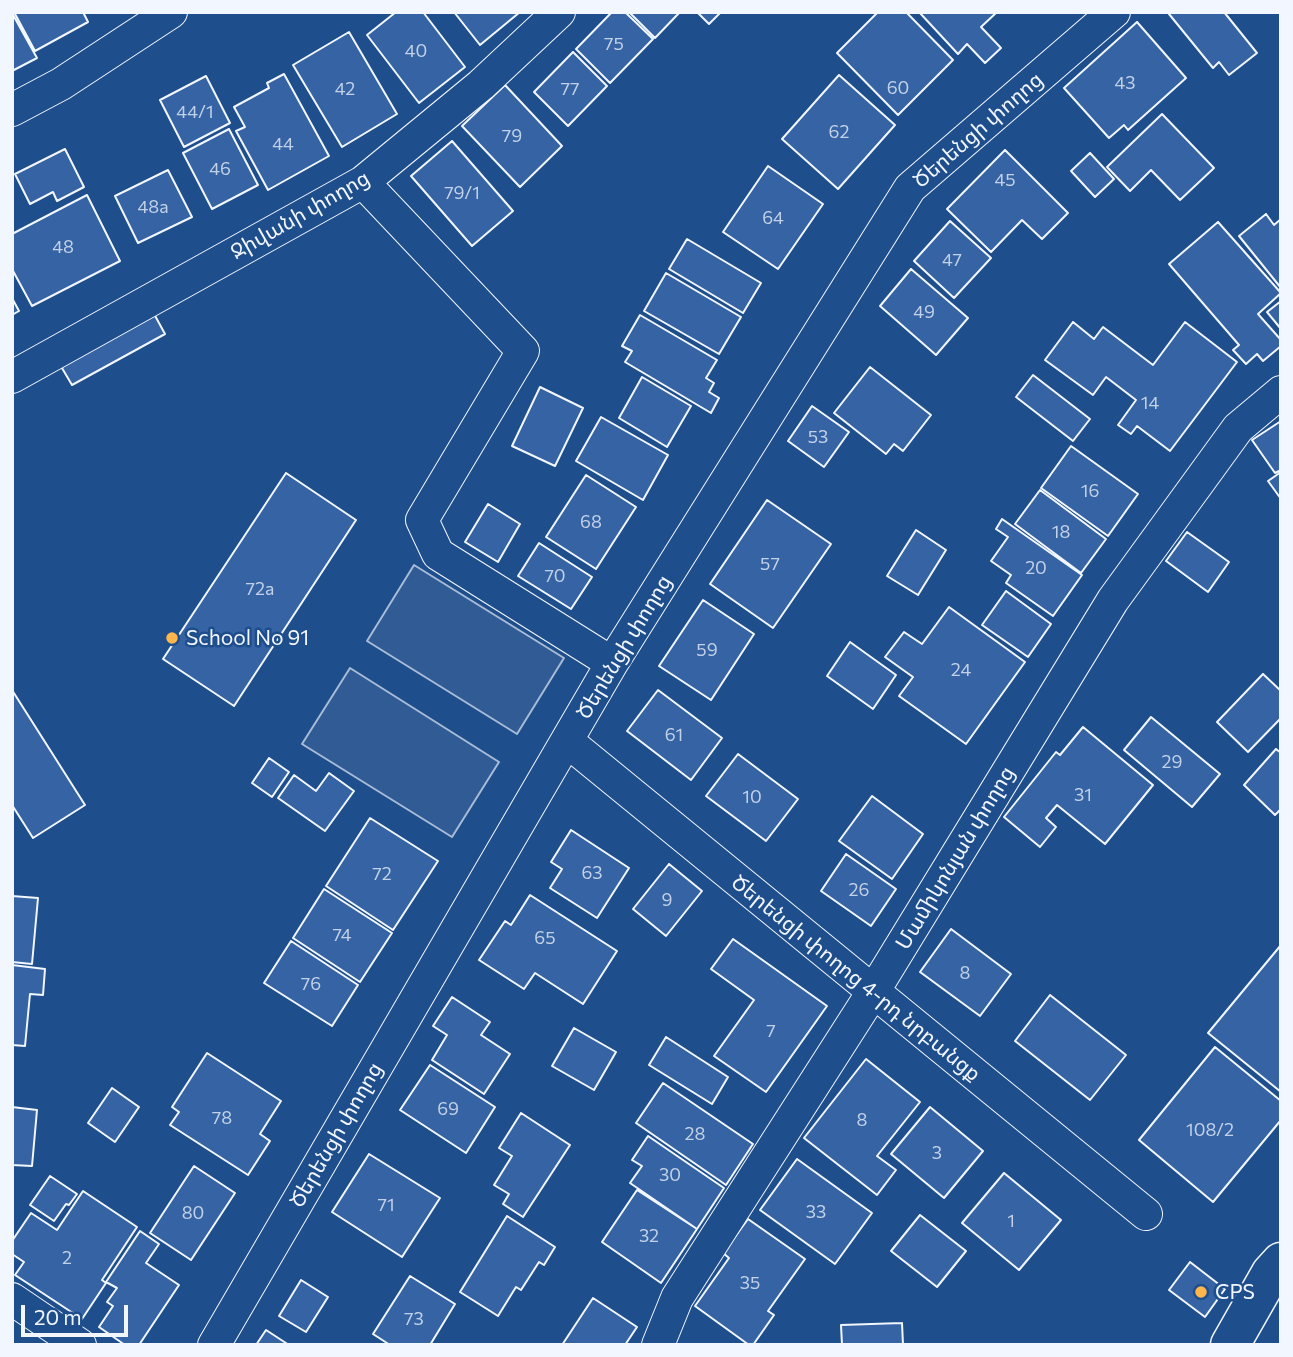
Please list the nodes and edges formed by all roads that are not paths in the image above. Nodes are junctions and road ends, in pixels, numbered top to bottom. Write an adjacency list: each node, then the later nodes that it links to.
1 (171, 12): 4 (street)
2 (559, 12): 5 (street, Ջիվանի փողոց)
3 (1114, 12): 8 (street, Ծերենցի փողոց)
4 (12, 110)
5 (363, 182): 6 (street, Ջիվանի փողոց); 8 (street)
6 (12, 377)
7 (1281, 392): 10 (street, Մամիկոնյան փողոց)
8 (612, 663): 9 (street, Ծերենցի փողոց)
9 (567, 741): 10 (street, Ծերենցի փողոց 4-րդ նրբանցք); 15 (street, Ծերենցի փողոց)
10 (873, 992): 11 (street, Ծերենցի փողոց 4-րդ նրբանցք); 16 (street, Մամիկոնյան փողոց)
11 (1146, 1214)
12 (1281, 1262): 17 (main road)
13 (12, 1299): 14 (street)
14 (80, 1345)
15 (214, 1345)
16 (659, 1345)
17 (1230, 1345)

